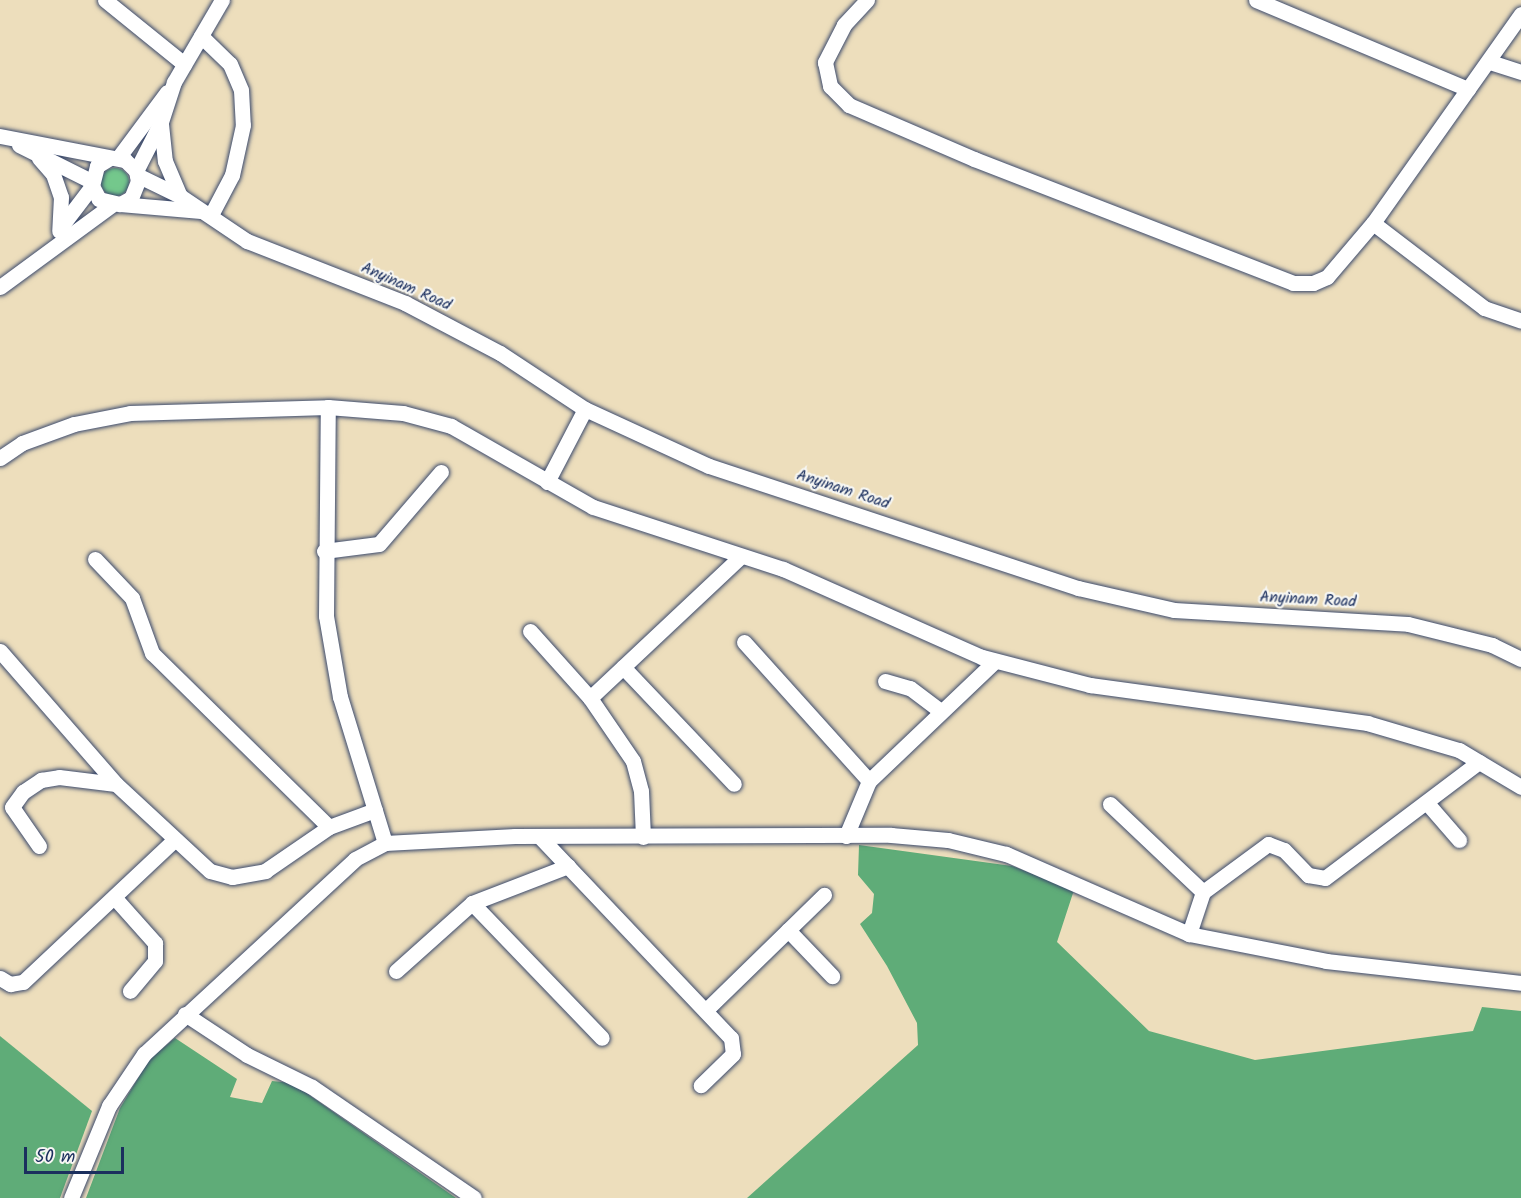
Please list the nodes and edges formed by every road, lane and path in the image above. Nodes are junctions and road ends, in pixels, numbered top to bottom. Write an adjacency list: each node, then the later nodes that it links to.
1 (105, 0): 8 (street)
2 (222, 0): 6 (street)
3 (867, 0): 21 (street)
4 (1256, 0): 11 (street)
5 (1521, 14): 7 (street)
6 (201, 36): 8 (street); 20 (street)
7 (1490, 62): 9 (street); 11 (street)
8 (183, 64): 10 (street)
9 (1521, 72)
10 (174, 82): 12 (street); 15 (street)
11 (1468, 89): 21 (street)
12 (161, 122): 16 (street); 18 (street)
13 (0, 136): 14 (street); 15 (street)
14 (35, 153): 17 (street); 22 (street)
15 (114, 158): 16 (street); 17 (street)
16 (137, 173): 18 (street, Anyinam Road); 19 (street)
17 (92, 183): 19 (street); 22 (street)
18 (180, 196): 20 (street, Anyinam Road)
19 (117, 204): 20 (street); 23 (street)
20 (206, 213): 27 (street, Anyinam Road)
21 (1373, 223): 25 (street)
22 (59, 231): 23 (street)
23 (49, 249): 24 (street)
24 (3, 279)
25 (1521, 321)
26 (328, 407): 28 (street); 30 (street); 31 (street)
27 (585, 409): 30 (street); 37 (street, Anyinam Road)
28 (0, 458)
29 (441, 472): 31 (street)
30 (547, 482): 32 (street)
31 (324, 551): 50 (street)
32 (741, 556): 38 (street); 39 (street)
33 (95, 559): 51 (street)
34 (530, 631): 41 (street)
35 (744, 642): 44 (street)
36 (0, 651): 45 (street)
37 (1521, 659)
38 (995, 661): 42 (street); 43 (street)
39 (623, 667): 41 (street); 46 (street)
40 (885, 681): 42 (street)
41 (590, 698): 54 (street)
42 (941, 711): 44 (street)
43 (1479, 762): 47 (street); 48 (street)
44 (869, 781): 52 (street)
45 (116, 784): 55 (street); 58 (street)
46 (734, 784)
47 (1521, 787)
48 (1427, 802): 56 (street); 60 (street)
49 (1110, 804): 60 (street)
50 (375, 810): 51 (street); 57 (street)
51 (329, 827): 55 (street)
52 (846, 836): 54 (street); 65 (street)
53 (540, 837): 54 (street); 57 (street); 59 (street)
54 (643, 837)
55 (174, 840): 62 (street)
56 (1459, 840)
57 (384, 843): 72 (street)
58 (39, 846)
59 (568, 866): 63 (street); 71 (street)
60 (1203, 892): 65 (street)
61 (824, 894): 64 (street)
62 (114, 897): 68 (street); 70 (street)
63 (472, 903): 66 (street); 73 (street)
64 (788, 930): 67 (street); 71 (street)
65 (1189, 934): 69 (street)
66 (396, 971)
67 (832, 976)
68 (0, 978)
69 (1521, 983)
70 (130, 991)
71 (706, 1010): 74 (street)
72 (185, 1014): 75 (street); 76 (street)
73 (602, 1038)
74 (701, 1085)
75 (71, 1198)
76 (474, 1198)

